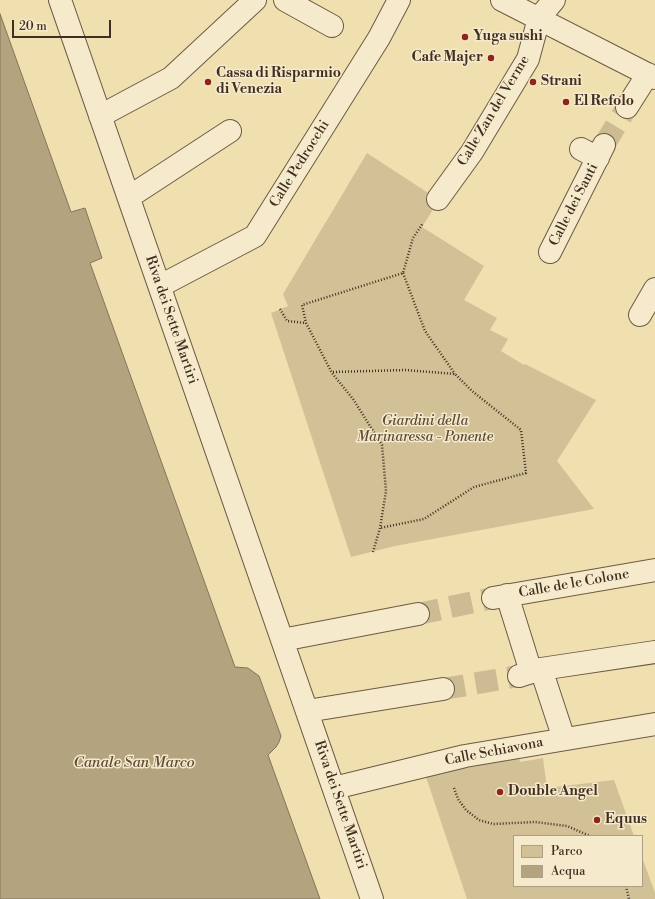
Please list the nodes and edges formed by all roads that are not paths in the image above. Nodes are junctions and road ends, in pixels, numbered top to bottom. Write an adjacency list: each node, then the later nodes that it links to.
1 (60, 0): 11 (street, Riva dei Sette Martiri)
2 (255, 0): 11 (street)
3 (285, 0): 8 (street)
4 (399, 0): 17 (street, Calle Pedrocchi)
5 (502, 0): 7 (street)
6 (554, 0): 7 (street)
7 (539, 18): 9 (street); 15 (street, Calle Zan del Verme)
8 (332, 26)
9 (651, 76): 10 (street)
10 (627, 107)
11 (100, 116): 14 (street, Riva dei Sette Martiri)
12 (230, 131): 14 (street)
13 (594, 151): 16 (street, Calle dei Santi)
14 (129, 197): 17 (street, Riva dei Sette Martiri)
15 (438, 199)
16 (550, 252)
17 (160, 286): 22 (street, Riva dei Sette Martiri)
18 (655, 289): 19 (street)
19 (640, 315)
20 (655, 570): 24 (street, Calle de le Colone)
21 (418, 614): 22 (street)
22 (282, 640): 26 (street, Riva dei Sette Martiri)
23 (655, 652): 24 (street)
24 (530, 673): 28 (street)
25 (443, 689): 26 (street)
26 (307, 711): 29 (street, Riva dei Sette Martiri)
27 (655, 724): 28 (street, Calle Schiavona)
28 (564, 739): 29 (street, Calle Schiavona)
29 (334, 788): 30 (street, Riva dei Sette Martiri)
30 (372, 899)

